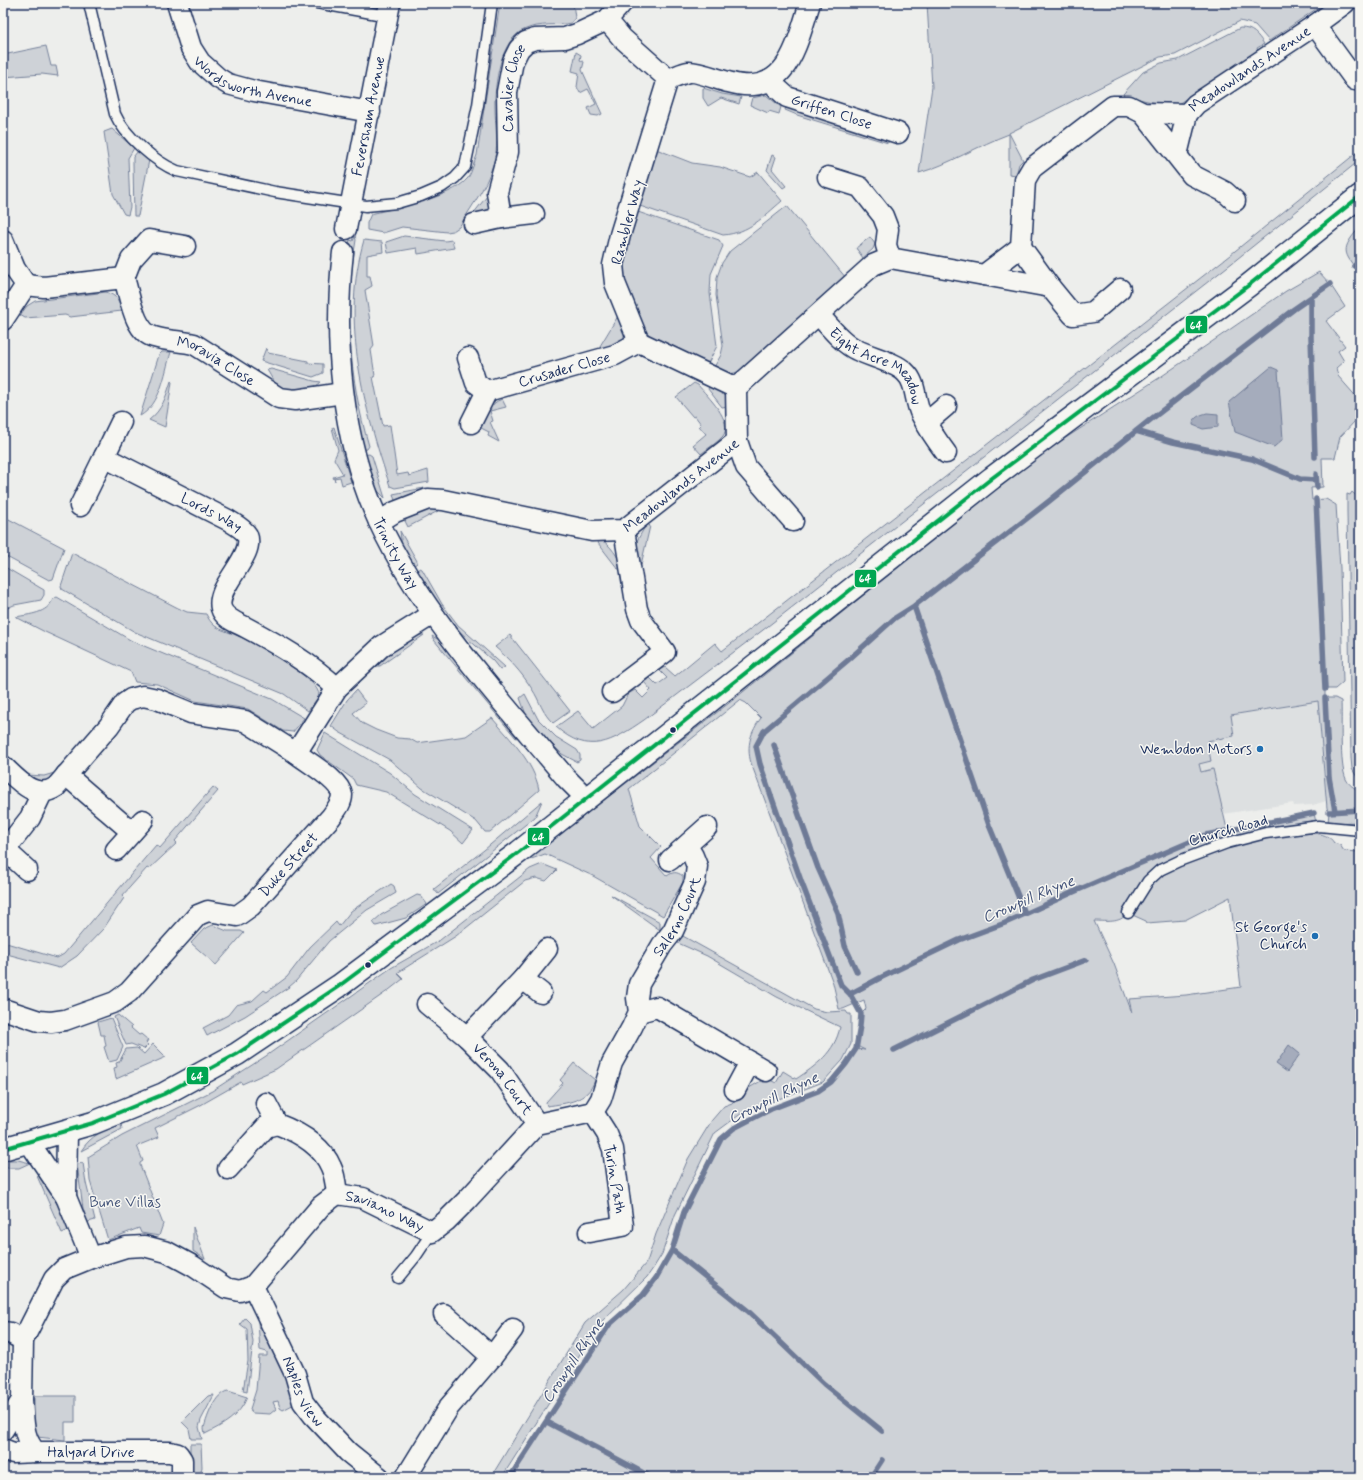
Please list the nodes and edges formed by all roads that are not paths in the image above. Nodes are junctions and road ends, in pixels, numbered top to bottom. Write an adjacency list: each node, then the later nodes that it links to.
1 (89, 3): 22 (lane)
2 (177, 3): 14 (street, Wordsworth Avenue)
3 (317, 3): 8 (lane)
4 (492, 3): 22 (lane)
5 (622, 3): 9 (street, Cavalier Close)
6 (810, 3): 12 (street, Griffen Close)
7 (1345, 3): 10 (street, Meadowlands Avenue)
8 (389, 9): 14 (street, Feversham Avenue)
9 (607, 20): 11 (street); 24 (street, Cavalier Close)
10 (1315, 25): 13 (street, Meadowlands Avenue); 16 (street, Meadowlands Avenue)
11 (668, 79): 12 (street, Griffen Close); 39 (street, Rambler Way)
12 (770, 80): 17 (street, Griffen Close)
13 (1353, 84)
14 (370, 112): 22 (street, Feversham Avenue)
15 (1143, 113): 16 (street, Meadowlands Avenue); 18 (street); 29 (street, Meadowlands Avenue)
16 (1187, 114): 18 (street, Meadowlands Avenue)
17 (898, 133)
18 (1177, 155): 21 (street)
19 (828, 177): 31 (street)
20 (1360, 196): 62 (main road)
21 (1235, 201)
22 (351, 205): 26 (street, Feversham Avenue)
23 (534, 214): 24 (street)
24 (501, 218): 25 (street)
25 (474, 224)
26 (346, 229)
27 (3, 240): 34 (street)
28 (185, 246): 33 (street)
29 (1021, 247): 32 (street); 35 (street)
30 (343, 252): 43 (street, Trinity Way)
31 (890, 258): 32 (street); 37 (street)
32 (984, 275): 35 (street)
33 (124, 278): 34 (street); 43 (street, Moravia Close)
34 (26, 285): 38 (street)
35 (1050, 287): 36 (street)
36 (1120, 289)
37 (819, 315): 41 (street); 47 (street, Eight Acre Meadow)
38 (3, 320)
39 (638, 342): 41 (street); 42 (street, Crusader Close)
40 (468, 358): 42 (street)
41 (736, 388): 48 (street, Meadowlands Avenue)
42 (487, 391): 46 (street)
43 (343, 393): 53 (street, Trinity Way)
44 (946, 406): 47 (street, Eight Acre Meadow)
45 (121, 422): 50 (street)
46 (471, 423)
47 (926, 423): 49 (street, Eight Acre Meadow)
48 (737, 441): 52 (street); 54 (street, Meadowlands Avenue)
49 (946, 453)
50 (104, 457): 51 (street); 56 (street, Lords Way)
51 (80, 506)
52 (793, 521)
53 (378, 522): 54 (street, Meadowlands Avenue); 55 (street, Trinity Way)
54 (624, 530): 57 (street)
55 (433, 614): 56 (street); 62 (street, Trinity Way)
56 (337, 688): 58 (street)
57 (612, 692)
58 (296, 753): 60 (street, Duke Street); 74 (street, Duke Street)
59 (3, 766): 61 (street)
60 (66, 775): 61 (street, Duke Street); 66 (street)
61 (42, 793): 68 (street)
62 (586, 798): 82 (main road)
63 (707, 828): 65 (street, Salerno Court)
64 (1360, 830): 69 (lane, Church Road)
65 (687, 846): 67 (street, Salerno Court); 75 (street, Salerno Court)
66 (116, 850)
67 (670, 860)
68 (27, 870)
69 (1128, 913)
70 (547, 949): 71 (street, Verona Court)
71 (523, 978): 72 (street); 76 (street, Verona Court)
72 (541, 993)
73 (427, 1004): 76 (street, Verona Court)
74 (3, 1009)
75 (639, 1012): 77 (street); 79 (street)
76 (466, 1037): 81 (street, Verona Court)
77 (735, 1090)
78 (266, 1103): 80 (street)
79 (593, 1112): 81 (street); 89 (street, Turin Path)
80 (277, 1124): 85 (street); 86 (street)
81 (537, 1124): 88 (street, Saviano Way)
82 (67, 1130): 83 (main road); 87 (street)
83 (29, 1142): 84 (main road); 87 (street)
84 (3, 1149)
85 (228, 1169)
86 (338, 1194): 88 (street, Saviano Way); 92 (street, Saviano Way)
87 (66, 1197): 90 (street)
88 (432, 1232): 91 (lane)
89 (589, 1232)
90 (91, 1258): 92 (street); 96 (street)
91 (398, 1278)
92 (253, 1286): 103 (street, Naples View)
93 (444, 1314): 97 (street)
94 (513, 1329): 97 (street)
95 (3, 1332): 96 (street)
96 (23, 1340): 98 (street, Halyard Drive)
97 (492, 1357): 104 (street)
98 (22, 1400): 99 (street); 101 (street, Halyard Drive)
99 (3, 1430)
100 (3, 1449): 101 (street)
101 (36, 1452): 102 (street, Halyard Drive)
102 (182, 1477)
103 (379, 1477)
104 (406, 1477)

